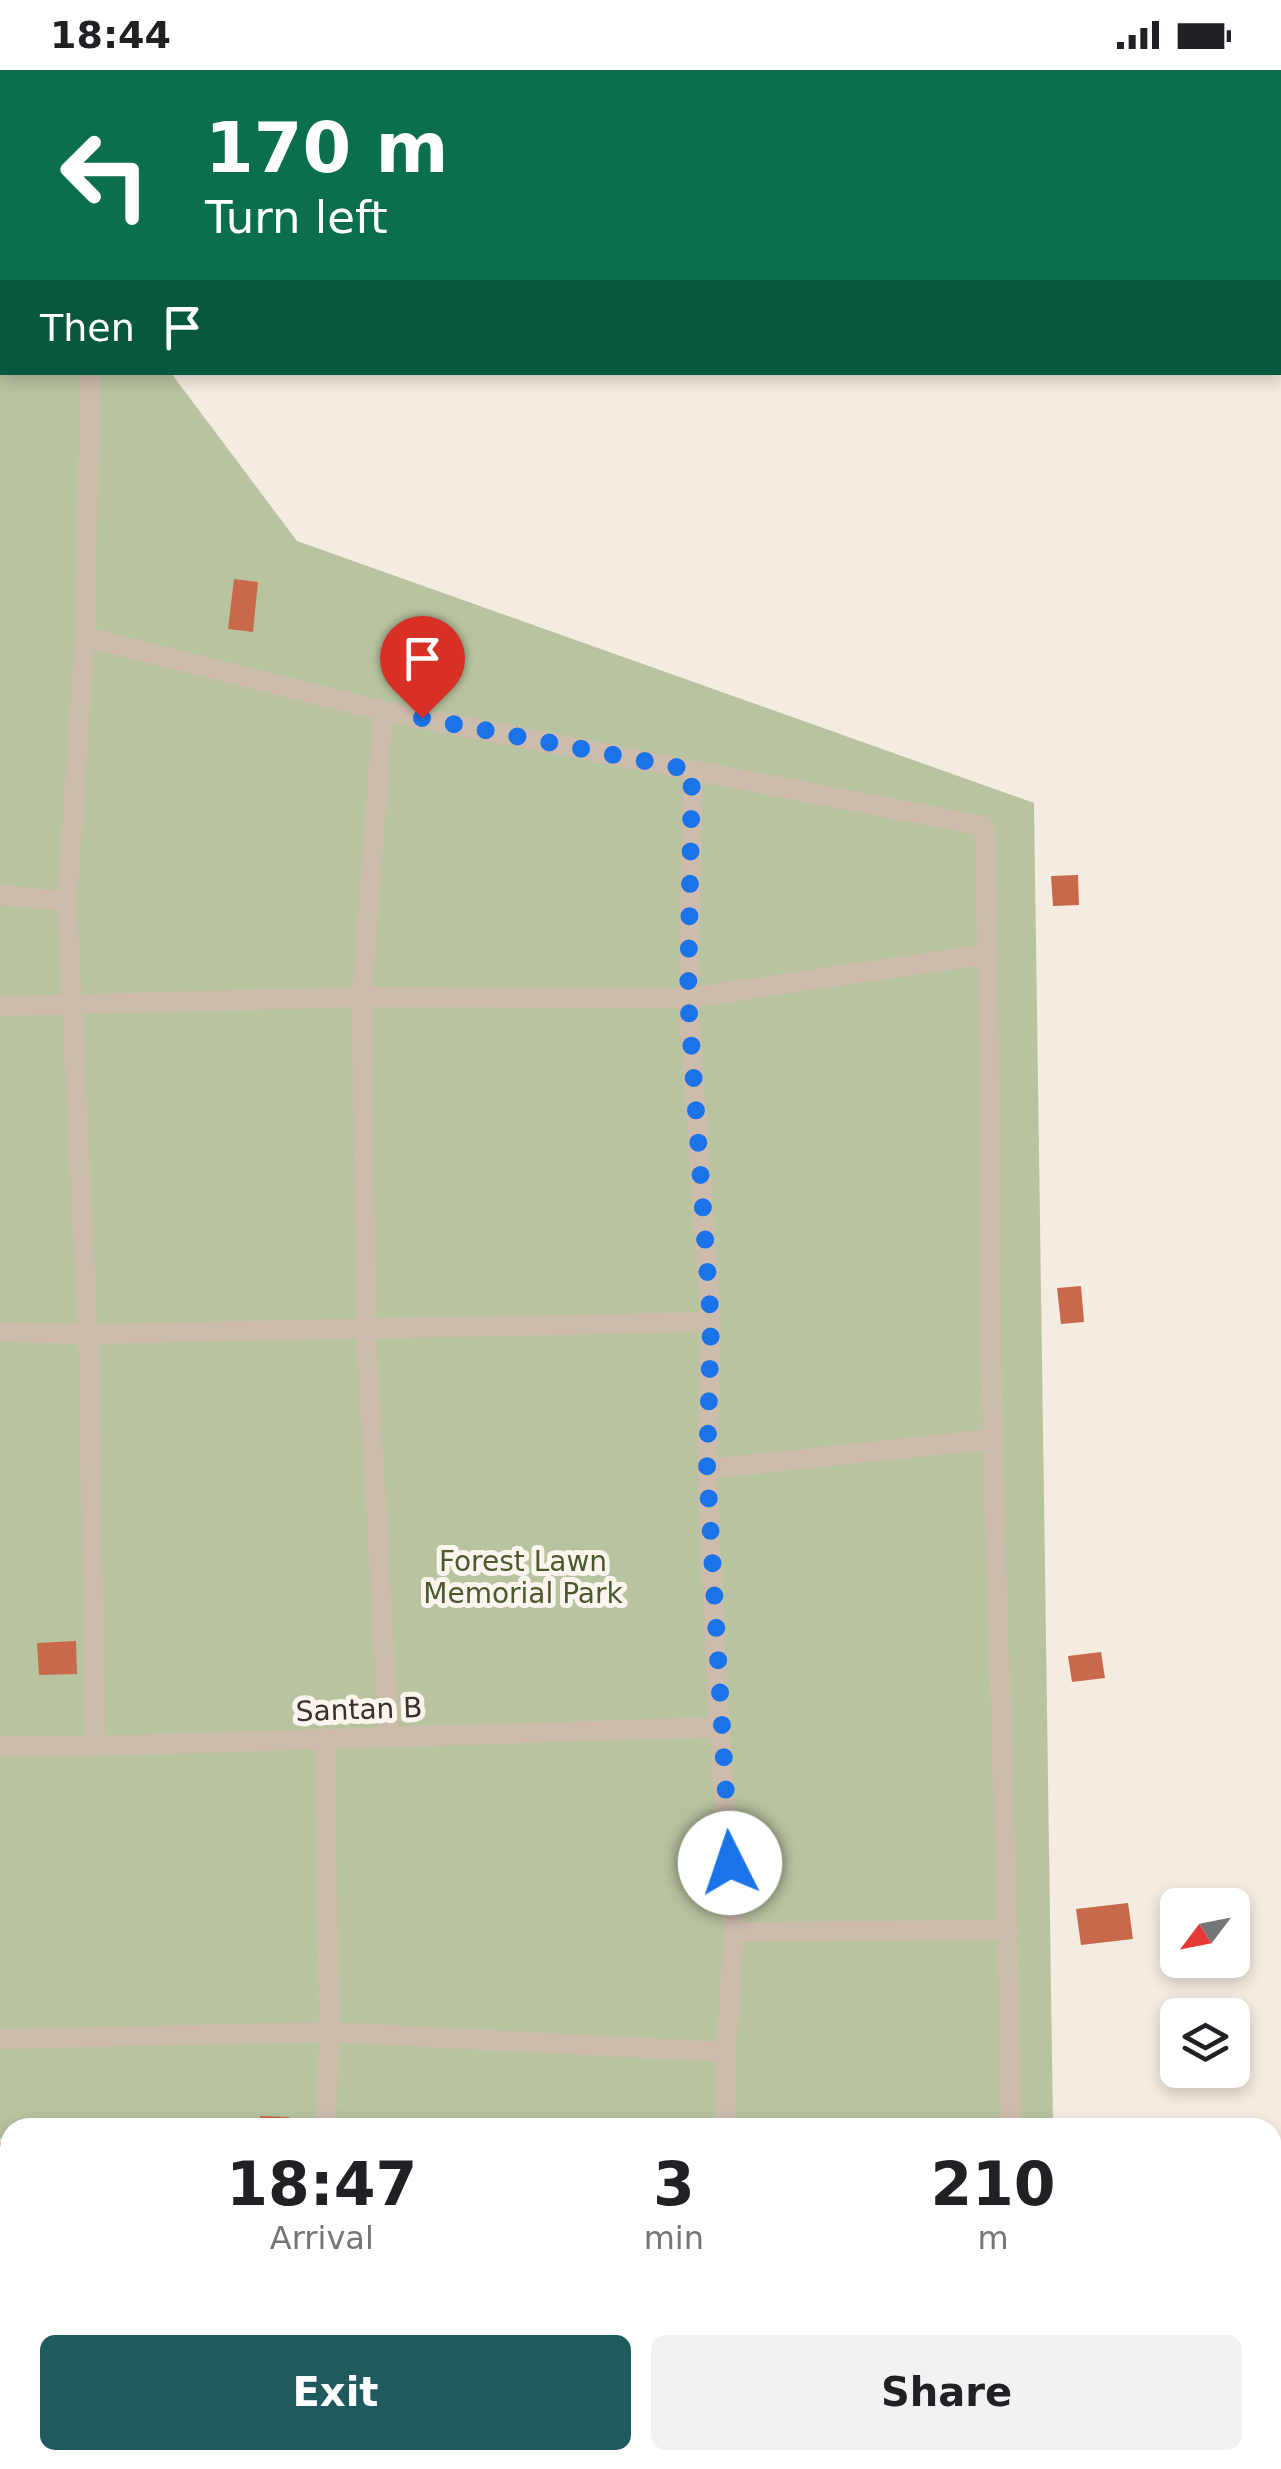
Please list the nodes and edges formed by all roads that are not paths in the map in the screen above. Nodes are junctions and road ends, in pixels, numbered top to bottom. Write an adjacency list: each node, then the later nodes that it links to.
1 (90, 375): 2 (lane)
2 (85, 637): 3 (lane); 6 (lane)
3 (383, 711): 4 (lane); 8 (lane)
4 (692, 770): 7 (lane); 9 (lane)
5 (0, 894): 6 (lane)
6 (67, 901): 11 (lane)
7 (989, 954): 9 (lane); 16 (lane)
8 (362, 997): 9 (lane); 11 (lane); 13 (lane)
9 (688, 998): 12 (lane)
10 (0, 1006): 11 (lane)
11 (74, 1006): 15 (lane)
12 (711, 1322): 13 (lane); 17 (lane)
13 (366, 1329): 15 (lane); 19 (lane)
14 (0, 1332): 15 (lane)
15 (88, 1334): 22 (lane)
16 (993, 1439): 17 (lane); 23 (lane)
17 (707, 1469): 18 (lane)
18 (720, 1727): 19 (lane, Santan B); 24 (lane)
19 (388, 1736): 20 (lane, Santan B)
20 (325, 1738): 22 (lane, Santan B); 25 (lane)
21 (0, 1746): 22 (lane, Santan B)
22 (96, 1746)
23 (1010, 1930): 24 (lane); 30 (lane)
24 (734, 1932): 27 (lane)
25 (329, 2032): 26 (lane); 27 (lane); 28 (lane)
26 (0, 2039)
27 (726, 2052): 29 (lane)
28 (326, 2118)
29 (726, 2118)
30 (1012, 2118)

